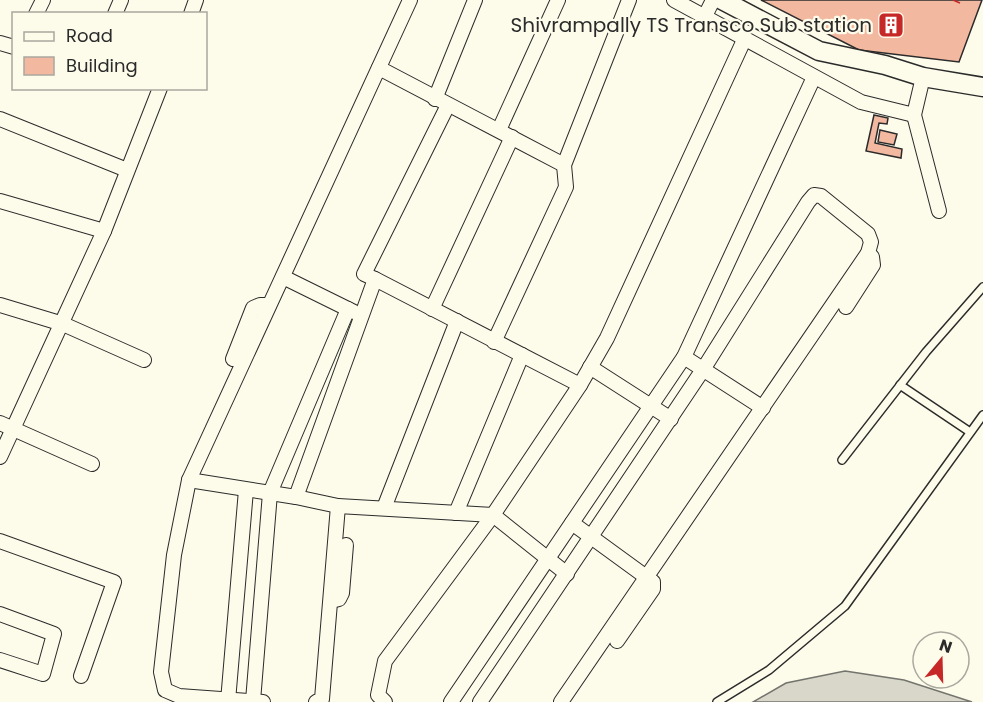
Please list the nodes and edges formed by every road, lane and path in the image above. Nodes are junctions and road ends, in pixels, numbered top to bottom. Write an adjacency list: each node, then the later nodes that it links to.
1 (410, 0): 12 (street)
2 (475, 0): 18 (street)
3 (558, 0): 22 (street)
4 (629, 0): 24 (street)
5 (674, 0): 8 (street)
6 (713, 0): 9 (street)
7 (722, 0): 11 (street)
8 (688, 4): 9 (street)
9 (704, 18): 10 (street)
10 (744, 40): 14 (street); 46 (street)
11 (885, 65): 13 (street); 15 (street)
12 (379, 68): 18 (street); 30 (street)
13 (983, 76)
14 (814, 77): 20 (street); 43 (street)
15 (923, 77): 16 (street); 20 (street)
16 (983, 87)
17 (159, 90): 25 (street)
18 (435, 99): 19 (street)
19 (448, 105): 22 (street); 31 (street)
20 (914, 115): 27 (street)
21 (0, 119): 25 (street)
22 (500, 130): 23 (street)
23 (512, 137): 24 (street); 37 (street)
24 (564, 165): 41 (street)
25 (127, 170): 28 (street)
26 (0, 201): 28 (street)
27 (939, 211)
28 (104, 231): 40 (street)
29 (868, 253): 35 (street); 47 (street); 51 (street)
30 (283, 277): 34 (street); 36 (street)
31 (375, 279): 37 (street); 38 (street)
32 (983, 287): 49 (lane)
33 (0, 305): 40 (street)
34 (269, 305): 44 (street); 59 (street)
35 (846, 307)
36 (348, 309): 38 (street); 61 (street)
37 (432, 309): 39 (street)
38 (364, 316): 62 (street)
39 (458, 321): 41 (street); 64 (street)
40 (63, 324): 45 (street); 54 (street)
41 (494, 342): 42 (street)
42 (522, 355): 48 (street); 65 (street)
43 (684, 357): 47 (street); 50 (street)
44 (233, 359)
45 (144, 360)
46 (590, 367): 48 (street); 50 (street)
47 (704, 368): 51 (street); 53 (street)
48 (580, 385): 66 (street)
49 (900, 385): 55 (lane); 57 (lane)
50 (651, 406): 53 (street); 67 (street)
51 (763, 408): 73 (street)
52 (983, 415): 55 (lane)
53 (671, 419): 68 (street)
54 (6, 425): 56 (street); 58 (street)
55 (970, 432): 86 (lane)
56 (0, 457)
57 (842, 460)
58 (92, 464)
59 (189, 480): 60 (street); 79 (street)
60 (246, 490): 61 (street); 79 (street)
61 (270, 493): 62 (street); 80 (street)
62 (296, 497): 63 (street)
63 (338, 506): 64 (street); 74 (street)
64 (384, 508): 65 (street)
65 (456, 513): 66 (street)
66 (493, 515): 71 (street); 82 (street)
67 (572, 523): 68 (street); 71 (street)
68 (592, 538): 72 (street); 73 (street)
69 (0, 541): 78 (street)
70 (346, 545): 74 (street)
71 (548, 559): 72 (street); 83 (street)
72 (567, 574): 84 (street)
73 (648, 578): 76 (street); 85 (street)
74 (331, 601): 81 (street)
75 (0, 614): 77 (street)
76 (616, 641)
77 (0, 660)
78 (81, 676)
79 (228, 701): 80 (street)
80 (258, 701)
81 (315, 702)
82 (385, 702)
83 (451, 702)
84 (480, 702)
85 (561, 702)
86 (717, 702)

